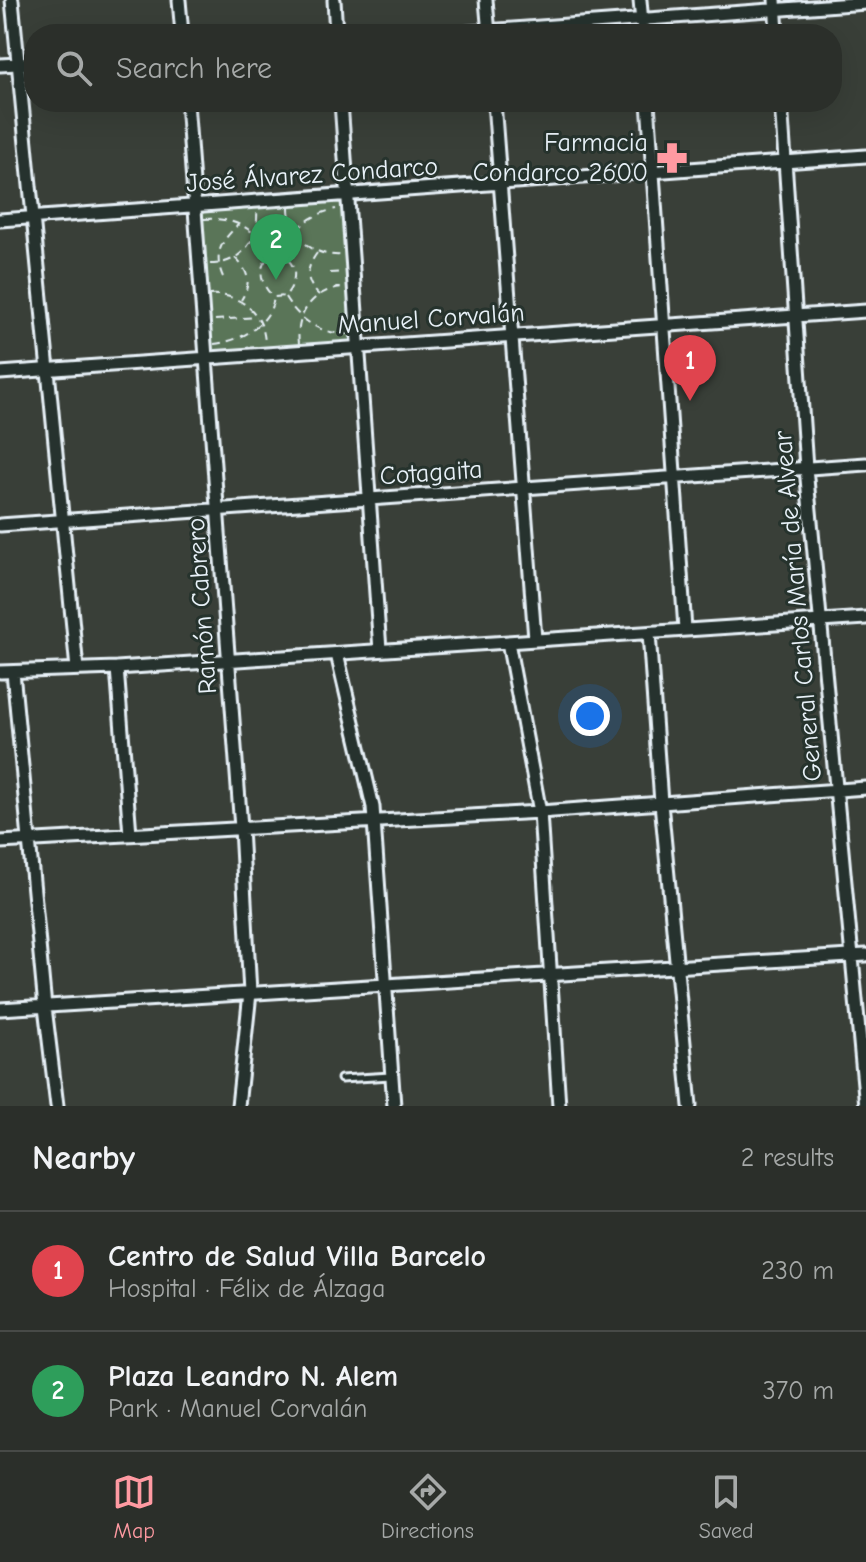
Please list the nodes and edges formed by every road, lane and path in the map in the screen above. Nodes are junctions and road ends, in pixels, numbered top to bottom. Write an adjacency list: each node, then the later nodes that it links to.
1 (12, 0): 14 (street)
2 (179, 0): 9 (street)
3 (334, 0): 10 (street)
4 (486, 0): 11 (street)
5 (640, 0): 8 (street)
6 (866, 3): 7 (street)
7 (775, 5): 8 (street)
8 (642, 19): 12 (street); 13 (street)
9 (181, 24)
10 (335, 24)
11 (488, 24)
12 (583, 24)
13 (642, 24)
14 (18, 64): 15 (street); 16 (street); 30 (street)
15 (24, 64)
16 (0, 65)
17 (188, 112): 29 (street, Ramón Cabrero)
18 (342, 112): 28 (street)
19 (495, 112): 25 (street)
20 (649, 112): 24 (street)
21 (782, 112): 23 (street, General Carlos María de Alvear)
22 (866, 156): 23 (street, José Álvarez Condarco)
23 (785, 161): 24 (street, José Álvarez Condarco); 53 (street, General Carlos María de Alvear)
24 (653, 172): 25 (street, José Álvarez Condarco); 58 (street)
25 (500, 182): 28 (street, José Álvarez Condarco); 60 (street)
26 (290, 199): 27 (street, José Álvarez Condarco); 28 (street, José Álvarez Condarco); 34 (path)
27 (254, 202): 29 (street, José Álvarez Condarco); 35 (path)
28 (347, 202): 34 (path); 37 (street)
29 (195, 205): 30 (street, José Álvarez Condarco); 32 (street, Ramón Cabrero)
30 (35, 218): 31 (street, José Álvarez Condarco); 66 (street)
31 (0, 220)
32 (196, 222): 33 (path); 41 (street, Ramón Cabrero)
33 (239, 224): 35 (path); 42 (path)
34 (295, 232): 36 (path); 39 (path)
35 (255, 234): 38 (path); 40 (path)
36 (318, 252): 37 (path); 48 (path)
37 (351, 253): 43 (street)
38 (270, 255): 39 (path); 50 (path)
39 (283, 255): 49 (path)
40 (235, 258): 42 (path); 51 (path)
41 (198, 263): 42 (path); 47 (street, Ramón Cabrero)
42 (218, 264): 45 (path)
43 (352, 272): 44 (path); 46 (street)
44 (330, 273)
45 (223, 277)
46 (353, 288): 48 (path); 59 (street)
47 (201, 295): 51 (path); 56 (street, Ramón Cabrero)
48 (319, 295): 55 (path)
49 (285, 296): 50 (path); 55 (path)
50 (274, 297): 57 (path)
51 (241, 301): 54 (path)
52 (866, 311): 53 (street, Manuel Corvalán)
53 (796, 315): 58 (street, Manuel Corvalán); 69 (street, General Carlos María de Alvear)
54 (258, 317): 56 (path); 57 (path)
55 (301, 318): 59 (path); 63 (path)
56 (203, 321): 61 (street, Ramón Cabrero)
57 (261, 322): 61 (path); 64 (path)
58 (662, 326): 60 (street, Manuel Corvalán); 70 (street)
59 (356, 331): 62 (street)
60 (509, 335): 62 (street, Manuel Corvalán); 71 (street)
61 (204, 345): 65 (street, Ramón Cabrero)
62 (358, 346): 63 (street, Manuel Corvalán); 72 (street)
63 (300, 352): 64 (street, Manuel Corvalán)
64 (264, 354): 65 (street, Manuel Corvalán)
65 (205, 358): 66 (street, Manuel Corvalán); 73 (street, Ramón Cabrero)
66 (49, 370): 67 (street, Manuel Corvalán); 74 (street)
67 (0, 373)
68 (866, 464): 69 (street, Cotagaita)
69 (806, 468): 70 (street, Cotagaita); 77 (street, General Carlos María de Alvear)
70 (674, 479): 71 (street, Cotagaita); 78 (street)
71 (522, 488): 72 (street, Cotagaita); 80 (street)
72 (370, 499): 73 (street, Cotagaita); 82 (street)
73 (217, 510): 74 (street, Cotagaita); 84 (street, Ramón Cabrero)
74 (63, 521): 75 (street, Cotagaita); 86 (street)
75 (0, 525)
76 (866, 618): 77 (street)
77 (821, 621): 78 (street); 90 (street, General Carlos María de Alvear)
78 (685, 629): 79 (street)
79 (649, 633): 80 (street); 91 (street)
80 (535, 639): 81 (street)
81 (508, 642): 82 (street); 92 (street)
82 (380, 650): 83 (street)
83 (337, 654): 84 (street); 93 (street)
84 (227, 661): 85 (street); 94 (street, Ramón Cabrero)
85 (117, 668): 86 (street); 95 (street)
86 (77, 669): 88 (street)
87 (0, 672): 88 (street)
88 (13, 672): 96 (street)
89 (866, 788): 90 (street)
90 (837, 790): 91 (street); 99 (street, General Carlos María de Alvear)
91 (661, 803): 92 (street); 100 (street)
92 (540, 812): 93 (street); 101 (street)
93 (375, 820): 94 (street); 102 (street)
94 (241, 828): 95 (street); 103 (street, Ramón Cabrero)
95 (130, 834): 96 (street)
96 (29, 840): 97 (street); 104 (street)
97 (0, 842)
98 (866, 955): 99 (street)
99 (852, 956): 100 (street); 113 (street, General Carlos María de Alvear)
100 (678, 968): 101 (street); 112 (street)
101 (550, 976): 102 (street); 111 (street)
102 (387, 985): 103 (street); 106 (street)
103 (250, 993): 104 (street); 109 (street, Ramón Cabrero)
104 (45, 1007): 105 (street); 108 (street)
105 (0, 1009)
106 (392, 1076): 107 (lane); 110 (street)
107 (341, 1079)
108 (57, 1106)
109 (238, 1106)
110 (394, 1106)
111 (559, 1106)
112 (690, 1106)
113 (866, 1106)

